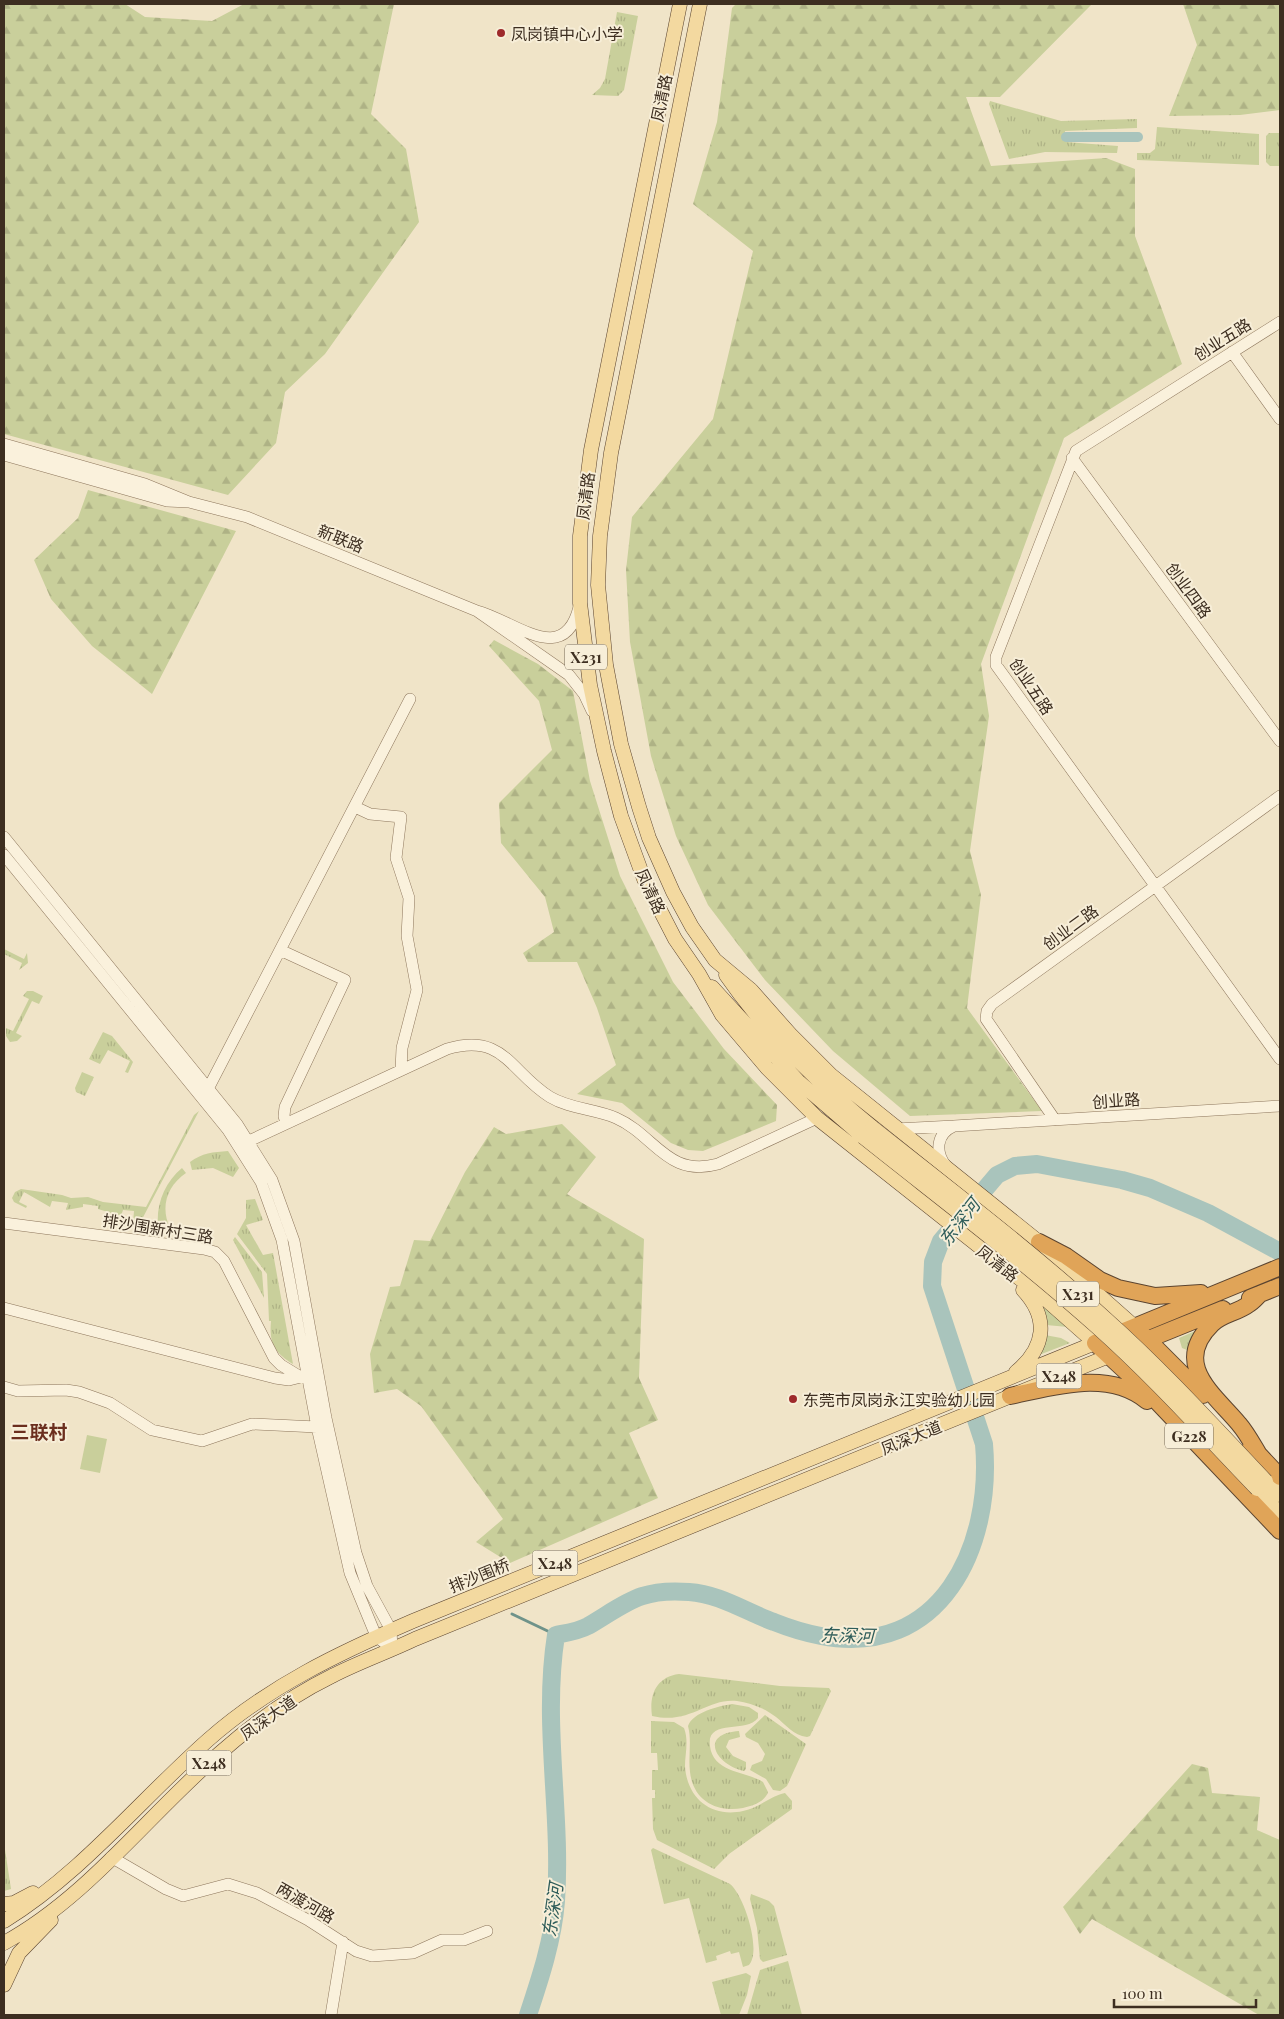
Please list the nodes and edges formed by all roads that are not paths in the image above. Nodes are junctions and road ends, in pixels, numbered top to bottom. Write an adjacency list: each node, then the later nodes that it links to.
1 (680, 4): 10 (main road, 凤清路 / X231)
2 (700, 4): 21 (main road, 凤清路 / X231)
3 (1280, 322): 4 (street, 创业五路)
4 (1232, 352): 5 (street); 8 (street, 创业五路)
5 (1280, 419)
6 (4, 444): 9 (street, 新联路)
7 (4, 455): 9 (street, 新联路)
8 (1072, 458): 14 (street, 创业四路); 19 (street, 创业五路)
9 (189, 502): 11 (street, 新联路)
10 (580, 603): 11 (street, 新联路); 13 (main road, 凤清路 / X231)
11 (477, 611): 13 (street, 新联路)
12 (410, 700): 16 (street)
13 (596, 718): 22 (main road, 凤清路 / X231)
14 (1280, 741)
15 (1280, 796): 19 (street, 创业二路)
16 (355, 807): 20 (street); 24 (street)
17 (4, 837): 25 (street)
18 (4, 854): 46 (street)
19 (1155, 886): 23 (street, 创业五路); 28 (street, 创业二路)
20 (280, 950): 25 (street); 29 (street)
21 (716, 960): 31 (main road, 凤清路 / X231); 32 (main road, 凤清路 / X231)
22 (699, 974): 27 (main road, 凤清路 / X231); 32 (main road, 凤清路 / X231)
23 (1280, 1059)
24 (401, 1070): 27 (street); 29 (street)
25 (208, 1090): 33 (street)
26 (1280, 1106): 28 (street, 创业路)
27 (817, 1118): 38 (main road, 凤清路 / X231)
28 (1055, 1120): 30 (street, 创业路)
29 (286, 1123): 33 (street)
30 (954, 1126): 31 (street, 创业路); 34 (street)
31 (896, 1129): 34 (main road, 凤清路 / X231)
32 (868, 1132): 53 (main road, 凤清路 / X231, bridge)
33 (248, 1141): 59 (street)
34 (949, 1170): 36 (main road, 凤清路 / X231)
35 (4, 1223): 46 (street, 排沙围新村三路)
36 (1039, 1242): 39 (highway); 42 (main road, 凤清路 / X231)
37 (1280, 1267): 39 (highway)
38 (1012, 1275): 44 (main road, 凤清路 / X231); 47 (main road)
39 (1251, 1279): 42 (highway, 凤深大道)
40 (1271, 1289): 43 (highway, 凤深大道 / G228); 52 (highway, G228)
41 (4, 1308): 46 (street)
42 (1135, 1327): 43 (highway, 凤清路 / G228); 44 (highway, 凤深大道)
43 (1148, 1340): 45 (highway, 凤深大道 / G228); 52 (highway, 凤清路 / G228)
44 (1095, 1343): 45 (highway, 凤清路 / G228); 47 (main road, 凤深大道 / X248)
45 (1109, 1356): 49 (main road, 凤深大道 / X248); 51 (highway, 凤清路 / G228)
46 (303, 1376): 50 (street)
47 (1006, 1380): 55 (main road, 凤深大道 / X248)
48 (4, 1387): 50 (street)
49 (1010, 1396): 51 (highway); 61 (main road, 凤深大道 / X248)
50 (317, 1427): 60 (street)
51 (1186, 1433): 57 (highway, 凤清路 / G228)
52 (1258, 1453): 53 (highway, 凤清路 / G228)
53 (1268, 1482): 54 (main road, 凤清路 / X231); 56 (main road, 凤清路 / X231)
54 (1280, 1495)
55 (679, 1512): 58 (main road, 排沙围桥 / X248)
56 (1280, 1514)
57 (1280, 1531)
58 (431, 1613): 59 (main road, 凤深大道 / X248)
59 (390, 1630): 60 (main road, 凤深大道 / X248); 61 (street)
60 (376, 1636): 61 (street); 62 (main road, 凤深大道 / X248)
61 (392, 1649): 63 (main road, 凤深大道 / X248)
62 (89, 1855): 65 (main road); 66 (main road, 凤深大道 / X248)
63 (112, 1857): 64 (main road, 凤深大道 / X248); 68 (street, 两渡河路)
64 (96, 1873): 69 (main road, 凤深大道 / X248); 70 (main road)
65 (4, 1904)
66 (4, 1921)
67 (487, 1931): 68 (street, 两渡河路)
68 (343, 1942): 71 (street)
69 (4, 1943)
70 (4, 1985)
71 (330, 2015)

